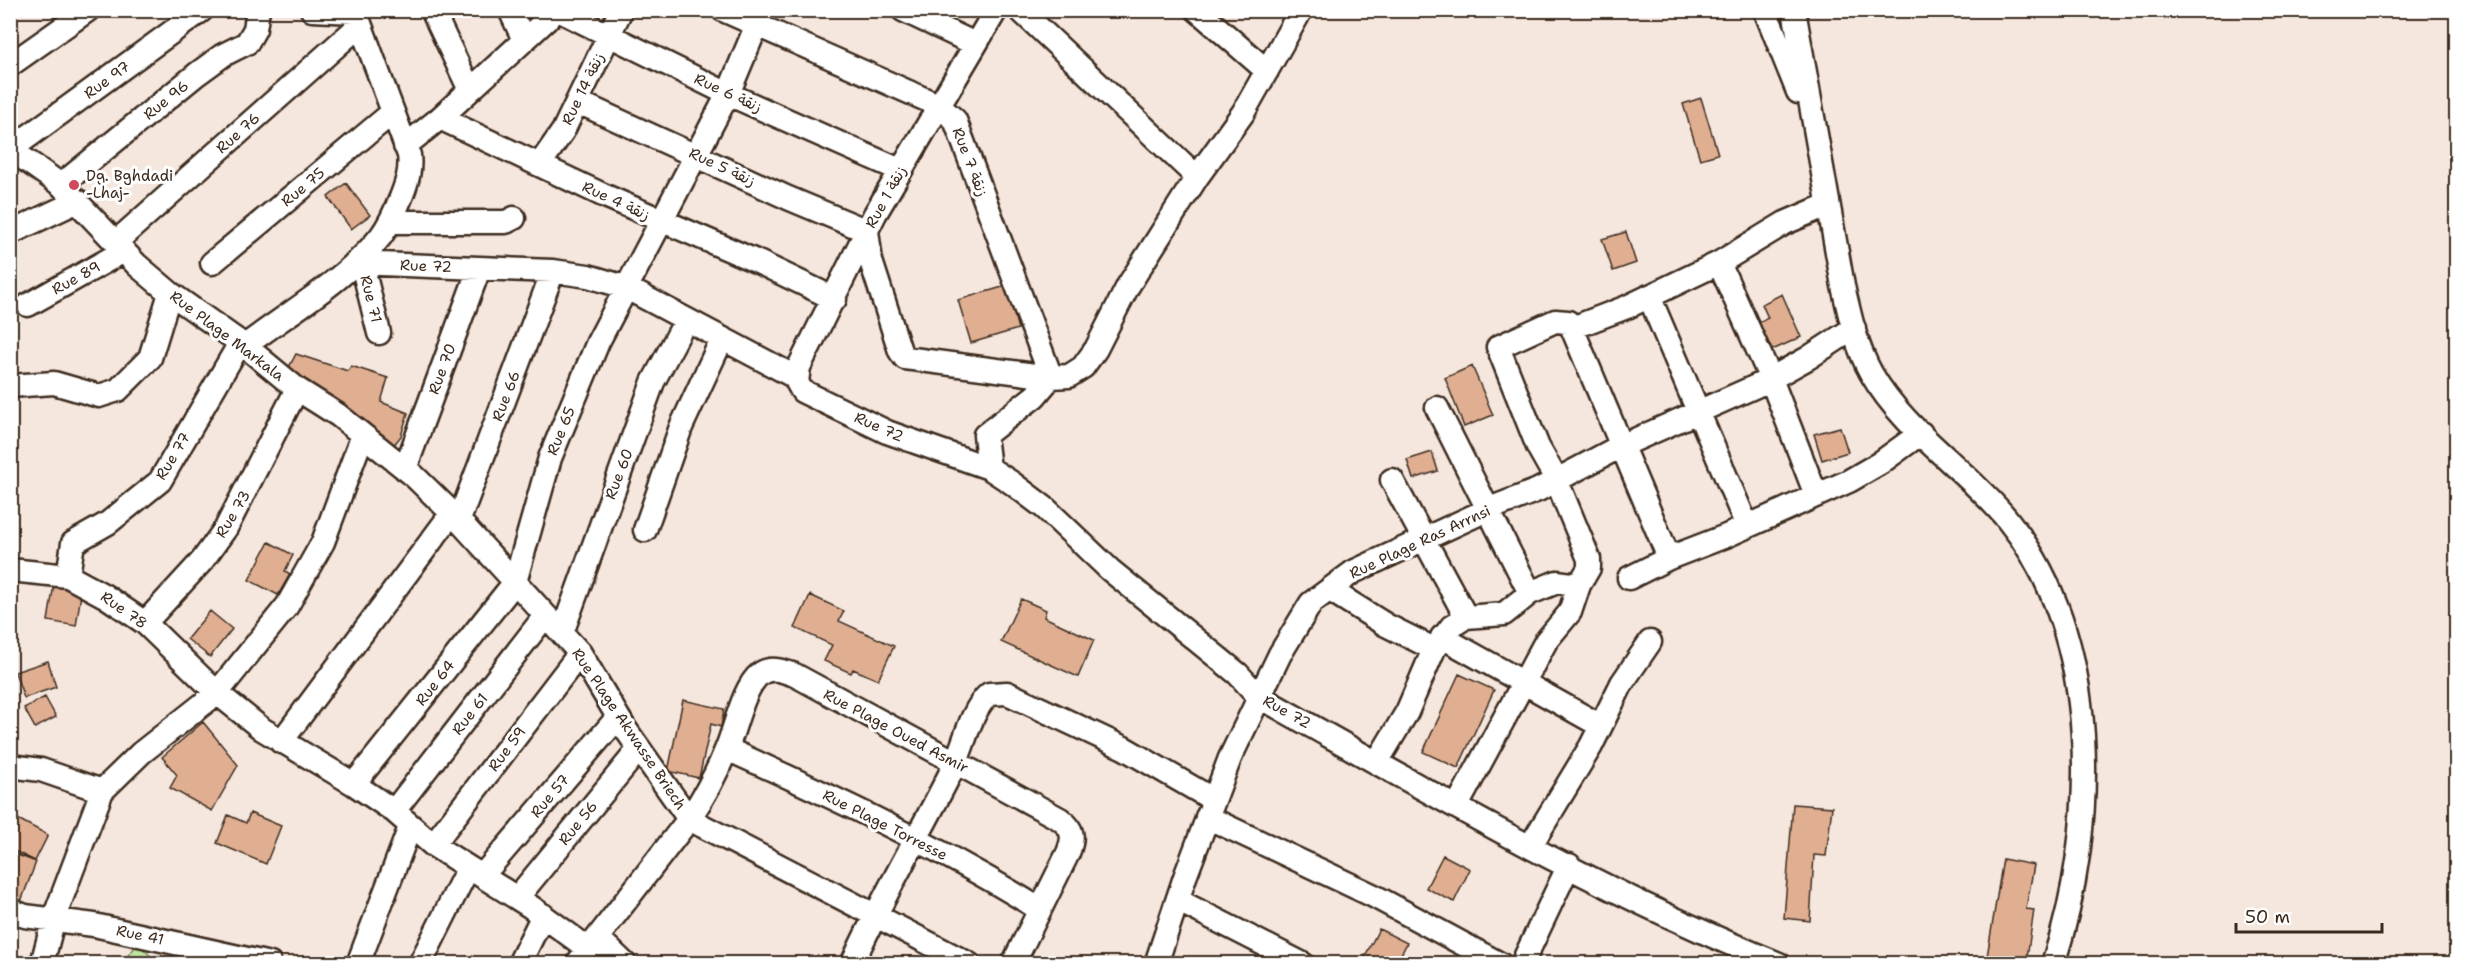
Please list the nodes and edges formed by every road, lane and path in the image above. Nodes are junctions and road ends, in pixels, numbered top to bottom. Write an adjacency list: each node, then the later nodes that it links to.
1 (87, 10): 22 (street)
2 (202, 10): 32 (street, Rue 97)
3 (258, 10): 37 (street, Rue 96)
4 (312, 10): 17 (street)
5 (432, 10): 24 (street)
6 (510, 10): 20 (street)
7 (557, 10): 19 (street, Rue 6 زنقة); 20 (street)
8 (621, 10): 19 (street, Rue 14 زنقة)
9 (723, 10): 18 (street, Rue 7 زنقة)
10 (903, 10): 21 (street)
11 (996, 10): 21 (street, Rue 1 زنقة)
12 (1020, 10): 36 (street)
13 (1197, 10): 23 (street)
14 (1302, 10): 23 (street)
15 (1765, 10): 30 (street)
16 (1794, 10): 30 (street)
17 (357, 16): 28 (street); 45 (street, Rue 76)
18 (759, 18): 25 (street, Rue 65); 27 (street, Rue 7 زنقة)
19 (609, 36): 25 (street, Rue 6 زنقة); 26 (street, Rue 14 زنقة)
20 (524, 40): 24 (street)
21 (975, 44): 27 (street, Rue 1 زنقة)
22 (10, 65)
23 (1267, 71): 36 (street)
24 (469, 88): 29 (street)
25 (728, 94): 33 (street, Rue 65); 35 (street, Rue 6 زنقة)
26 (578, 102): 33 (street, Rue 5 زنقة); 34 (street, Rue 14 زنقة)
27 (938, 105): 35 (street, Rue 1 زنقة); 62 (street, Rue 7 زنقة)
28 (393, 111): 31 (street); 46 (street, Rue 75)
29 (440, 118): 31 (street); 34 (street, Rue 4 زنقة)
30 (1814, 132): 39 (street)
31 (405, 146): 42 (street)
32 (11, 149): 37 (street, Rue Plage Markala)
33 (696, 155): 41 (street, Rue 65); 43 (street, Rue 5 زنقة)
34 (540, 164): 41 (street, Rue 4 زنقة)
35 (900, 170): 43 (street, Rue 1 زنقة)
36 (1197, 177): 62 (street)
37 (61, 184): 38 (street, Rue Plage Markala)
38 (78, 201): 44 (street); 45 (street, Rue Plage Markala)
39 (1827, 205): 48 (street); 58 (street)
40 (514, 218): 42 (street)
41 (659, 221): 51 (street, Rue 65); 54 (street, Rue 4 زنقة)
42 (391, 222): 47 (street)
43 (867, 231): 54 (street, Rue 1 زنقة); 62 (street)
44 (10, 233)
45 (120, 246): 52 (street, Rue Plage Markala); 55 (street, Rue 89)
46 (212, 263)
47 (358, 263): 49 (street, Rue 72); 59 (street, Rue 71); 61 (street)
48 (1719, 263): 53 (street); 63 (street)
49 (479, 268): 50 (street, Rue 72); 73 (street, Rue 70)
50 (553, 271): 51 (street, Rue 72); 78 (street, Rue 66)
51 (625, 287): 56 (street, Rue 72); 86 (street, Rue 65)
52 (170, 293): 61 (street, Rue Plage Markala); 65 (street)
53 (1649, 296): 57 (street); 68 (street)
54 (835, 299): 64 (street, Rue 1 زنقة)
55 (28, 305)
56 (686, 320): 60 (street, Rue 72); 93 (street, Rue 60)
57 (1572, 328): 71 (street); 74 (street)
58 (1854, 328): 63 (street, Rue Plage Ras Arrnsi); 69 (street)
59 (380, 333)
60 (722, 339): 64 (street, Rue 72); 80 (street)
61 (242, 344): 66 (street, Rue Plage Markala); 84 (street, Rue 77)
62 (1051, 377): 72 (street)
63 (1771, 379): 68 (street, Rue Plage Ras Arrnsi); 76 (street)
64 (799, 384): 72 (street, Rue 72)
65 (10, 386)
66 (297, 389): 70 (street, Rue Plage Markala); 92 (street, Rue 73)
67 (1437, 408): 77 (street)
68 (1700, 412): 71 (street, Rue Plage Ras Arrnsi); 79 (street)
69 (1921, 433): 76 (street); 143 (street)
70 (362, 437): 73 (street, Rue Plage Markala); 98 (street)
71 (1622, 446): 74 (street, Rue Plage Ras Arrnsi); 82 (street)
72 (989, 468): 99 (street, Rue 72)
73 (405, 469): 78 (street, Rue Plage Markala)
74 (1556, 479): 77 (street, Rue Plage Ras Arrnsi); 87 (street)
75 (1392, 480): 81 (street)
76 (1816, 495): 79 (street)
77 (1489, 509): 81 (street, Rue Plage Ras Arrnsi); 89 (street)
78 (455, 517): 86 (street, Rue Plage Akwasse Briech); 102 (street, Rue 66)
79 (1747, 526): 82 (street)
80 (645, 530)
81 (1425, 538): 88 (street, Rue Plage Ras Arrnsi); 91 (street)
82 (1669, 558): 85 (street)
83 (10, 570): 84 (street, Rue 78)
84 (68, 576): 92 (street, Rue 78)
85 (1629, 578)
86 (515, 582): 90 (street, Rue Plage Akwasse Briech); 108 (street, Rue 64)
87 (1579, 585): 89 (street); 97 (street)
88 (1330, 590): 95 (street); 99 (street, Rue Plage Ras Arrnsi)
89 (1530, 593): 91 (street)
90 (546, 616): 93 (street, Rue Plage Akwasse Briech); 112 (street, Rue 61)
91 (1466, 617): 95 (street)
92 (145, 623): 98 (street, Rue 78)
93 (562, 633): 96 (street, Rue Plage Akwasse Briech)
94 (1650, 642): 101 (street)
95 (1438, 643): 97 (street); 106 (street)
96 (580, 653): 100 (street, Rue Plage Akwasse Briech); 116 (street, Rue 59)
97 (1525, 682): 101 (street); 110 (street)
98 (217, 693): 102 (street, Rue 78); 109 (street)
99 (1258, 696): 106 (street, Rue 72); 111 (street, Rue Plage Ras Arrnsi)
100 (618, 717): 103 (street, Rue Plage Akwasse Briech); 119 (street, Rue 57)
101 (1601, 726): 117 (street)
102 (281, 741): 108 (street, Rue 78)
103 (639, 748): 113 (street, Rue Plage Akwasse Briech); 120 (street, Rue 56)
104 (727, 749): 105 (street, Rue Plage Oued Asmir); 113 (street); 115 (street, Rue Plage Torresse)
105 (956, 762): 111 (street); 115 (street); 122 (street, Rue Plage Oued Asmir)
106 (1377, 762): 110 (street, Rue 72)
107 (10, 766): 109 (street)
108 (354, 784): 112 (street, Rue 78)
109 (102, 791): 126 (street)
110 (1457, 806): 117 (street, Rue 72)
111 (1210, 808): 121 (street, Rue Plage Ras Arrnsi); 140 (street)
112 (394, 811): 114 (street, Rue 78)
113 (689, 819): 125 (street, Rue Plage Akwasse Briech); 127 (street)
114 (410, 826): 116 (street, Rue 78); 131 (street)
115 (916, 841): 122 (street, Rue Plage Torresse); 125 (street)
116 (434, 845): 119 (street, Rue 78)
117 (1531, 845): 118 (street, Rue 72)
118 (1569, 865): 128 (street, Rue 72); 141 (street)
119 (475, 872): 120 (street, Rue 78); 132 (street)
120 (517, 898): 124 (street, Rue 78)
121 (1179, 901): 138 (street, Rue Plage Ras Arrnsi); 139 (street)
122 (1039, 909): 137 (street, Rue Plage Oued Asmir)
123 (10, 910): 126 (street, Rue 41)
124 (543, 915): 127 (street, Rue 78); 133 (street)
125 (874, 915): 135 (street); 136 (street, Rue Plage Akwasse Briech)
126 (54, 918): 129 (street); 130 (street, Rue 41)
127 (588, 950): 134 (street, Rue 78)
128 (1755, 959): 142 (street, Rue 72)
129 (42, 963)
130 (270, 963)
131 (358, 963)
132 (420, 963)
133 (519, 963)
134 (625, 963)
135 (852, 963)
136 (969, 963)
137 (1013, 963)
138 (1156, 963)
139 (1303, 963)
140 (1500, 963)
141 (1522, 963)
142 (1779, 963)
143 (2053, 963)

